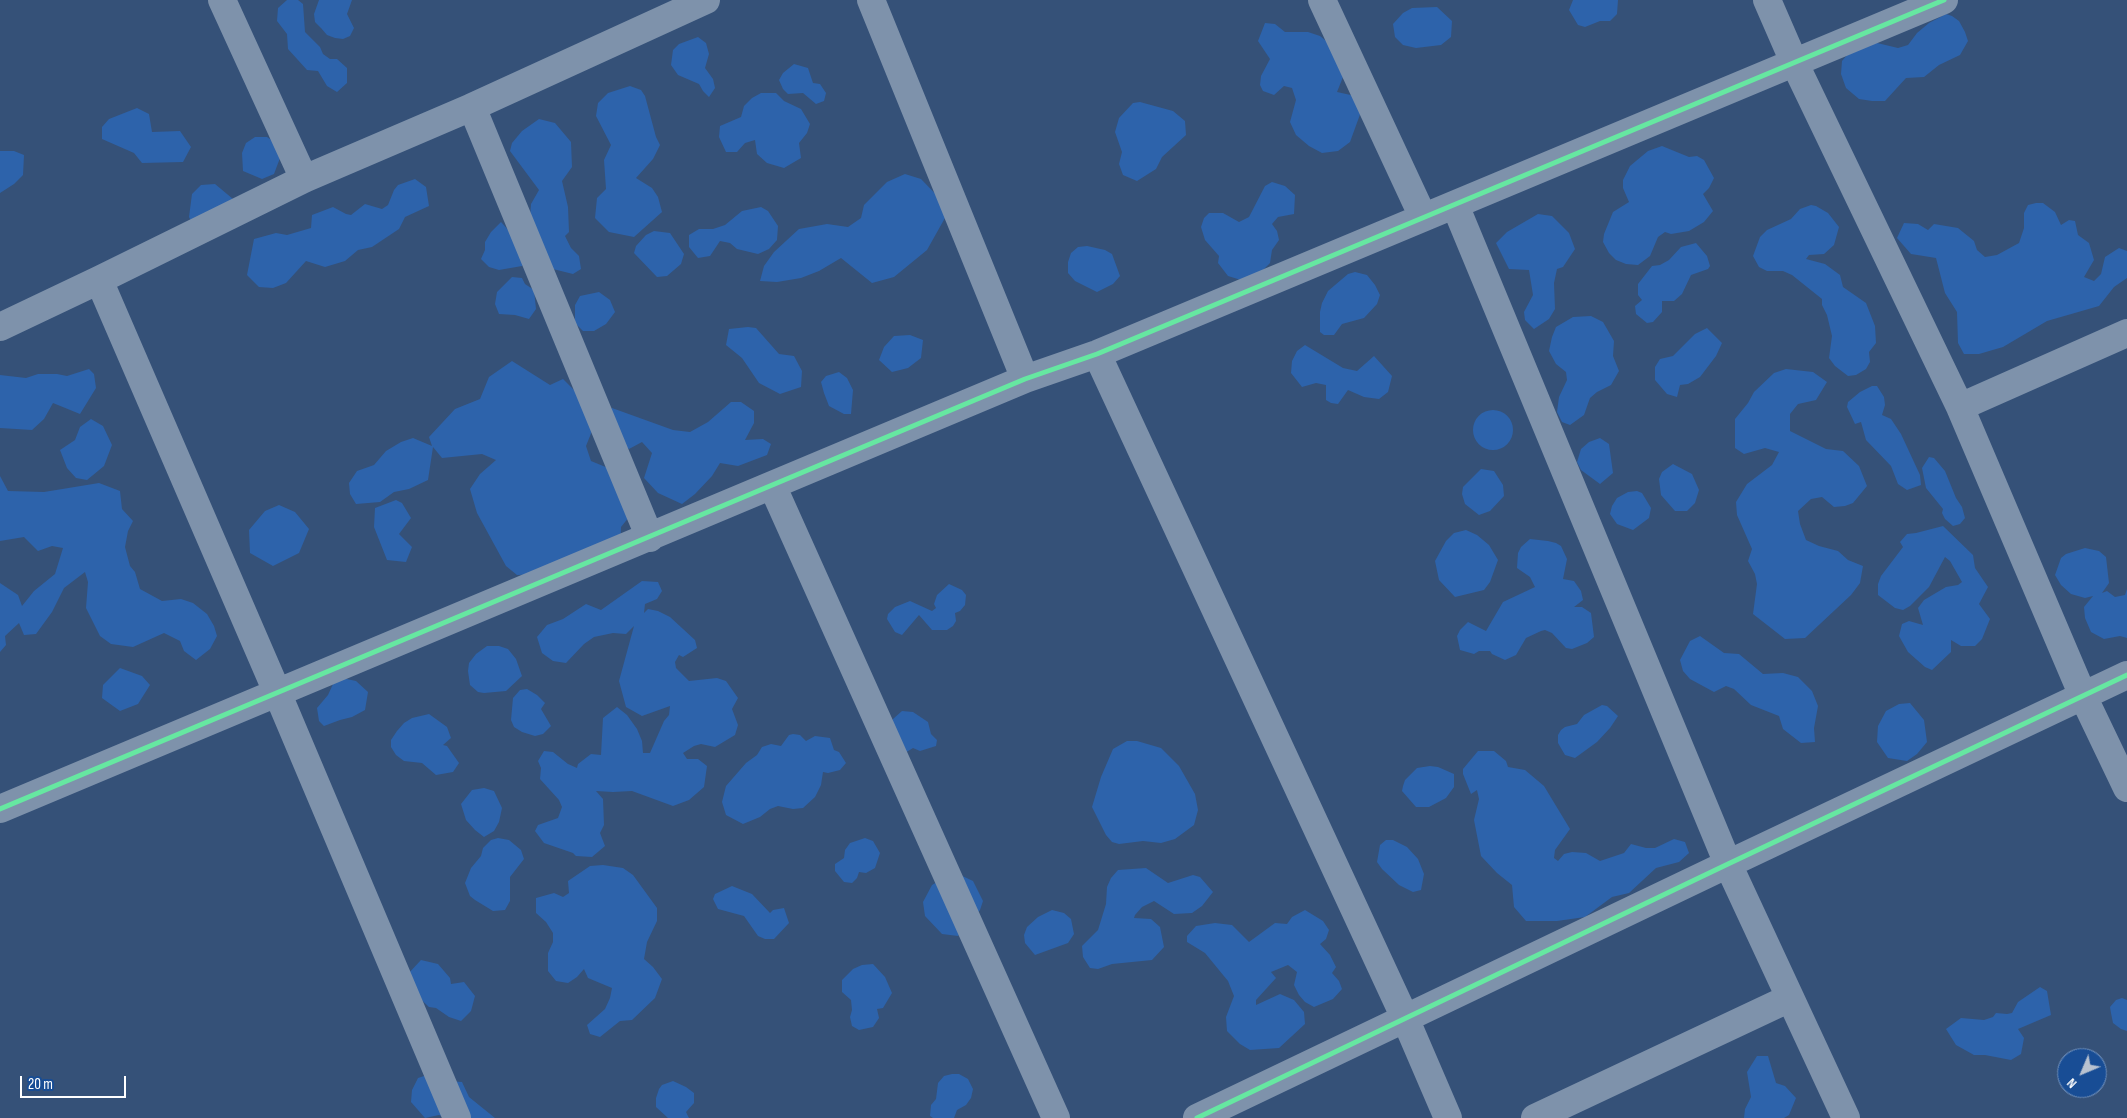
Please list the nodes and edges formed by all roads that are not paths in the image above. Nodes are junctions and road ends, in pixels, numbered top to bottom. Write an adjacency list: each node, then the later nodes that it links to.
1 (222, 0): 9 (street)
2 (706, 0): 8 (street)
3 (871, 0): 16 (street)
4 (1322, 0): 11 (street)
5 (1767, 0): 7 (street)
6 (1944, 0): 7 (street)
7 (1794, 62): 10 (street); 17 (street)
8 (472, 107): 9 (street); 19 (street)
9 (304, 179): 12 (street)
10 (1455, 205): 11 (street); 25 (street)
11 (1423, 217): 15 (street)
12 (99, 280): 13 (street); 21 (street)
13 (0, 327)
14 (2127, 333): 17 (street)
15 (1097, 354): 16 (street); 27 (street)
16 (1026, 379): 18 (street)
17 (1960, 408): 22 (street)
18 (772, 486): 19 (street); 29 (street)
19 (650, 538): 21 (street)
20 (2127, 675): 22 (street)
21 (277, 692): 24 (street); 28 (street)
22 (2083, 696): 23 (street); 25 (street)
23 (2127, 788)
24 (0, 809)
25 (1728, 864): 26 (street); 27 (street)
26 (1790, 998): 32 (street); 33 (street)
27 (1405, 1018): 30 (street); 31 (street)
28 (457, 1118)
29 (1056, 1118)
30 (1197, 1118)
31 (1448, 1118)
32 (1535, 1118)
33 (1846, 1118)

